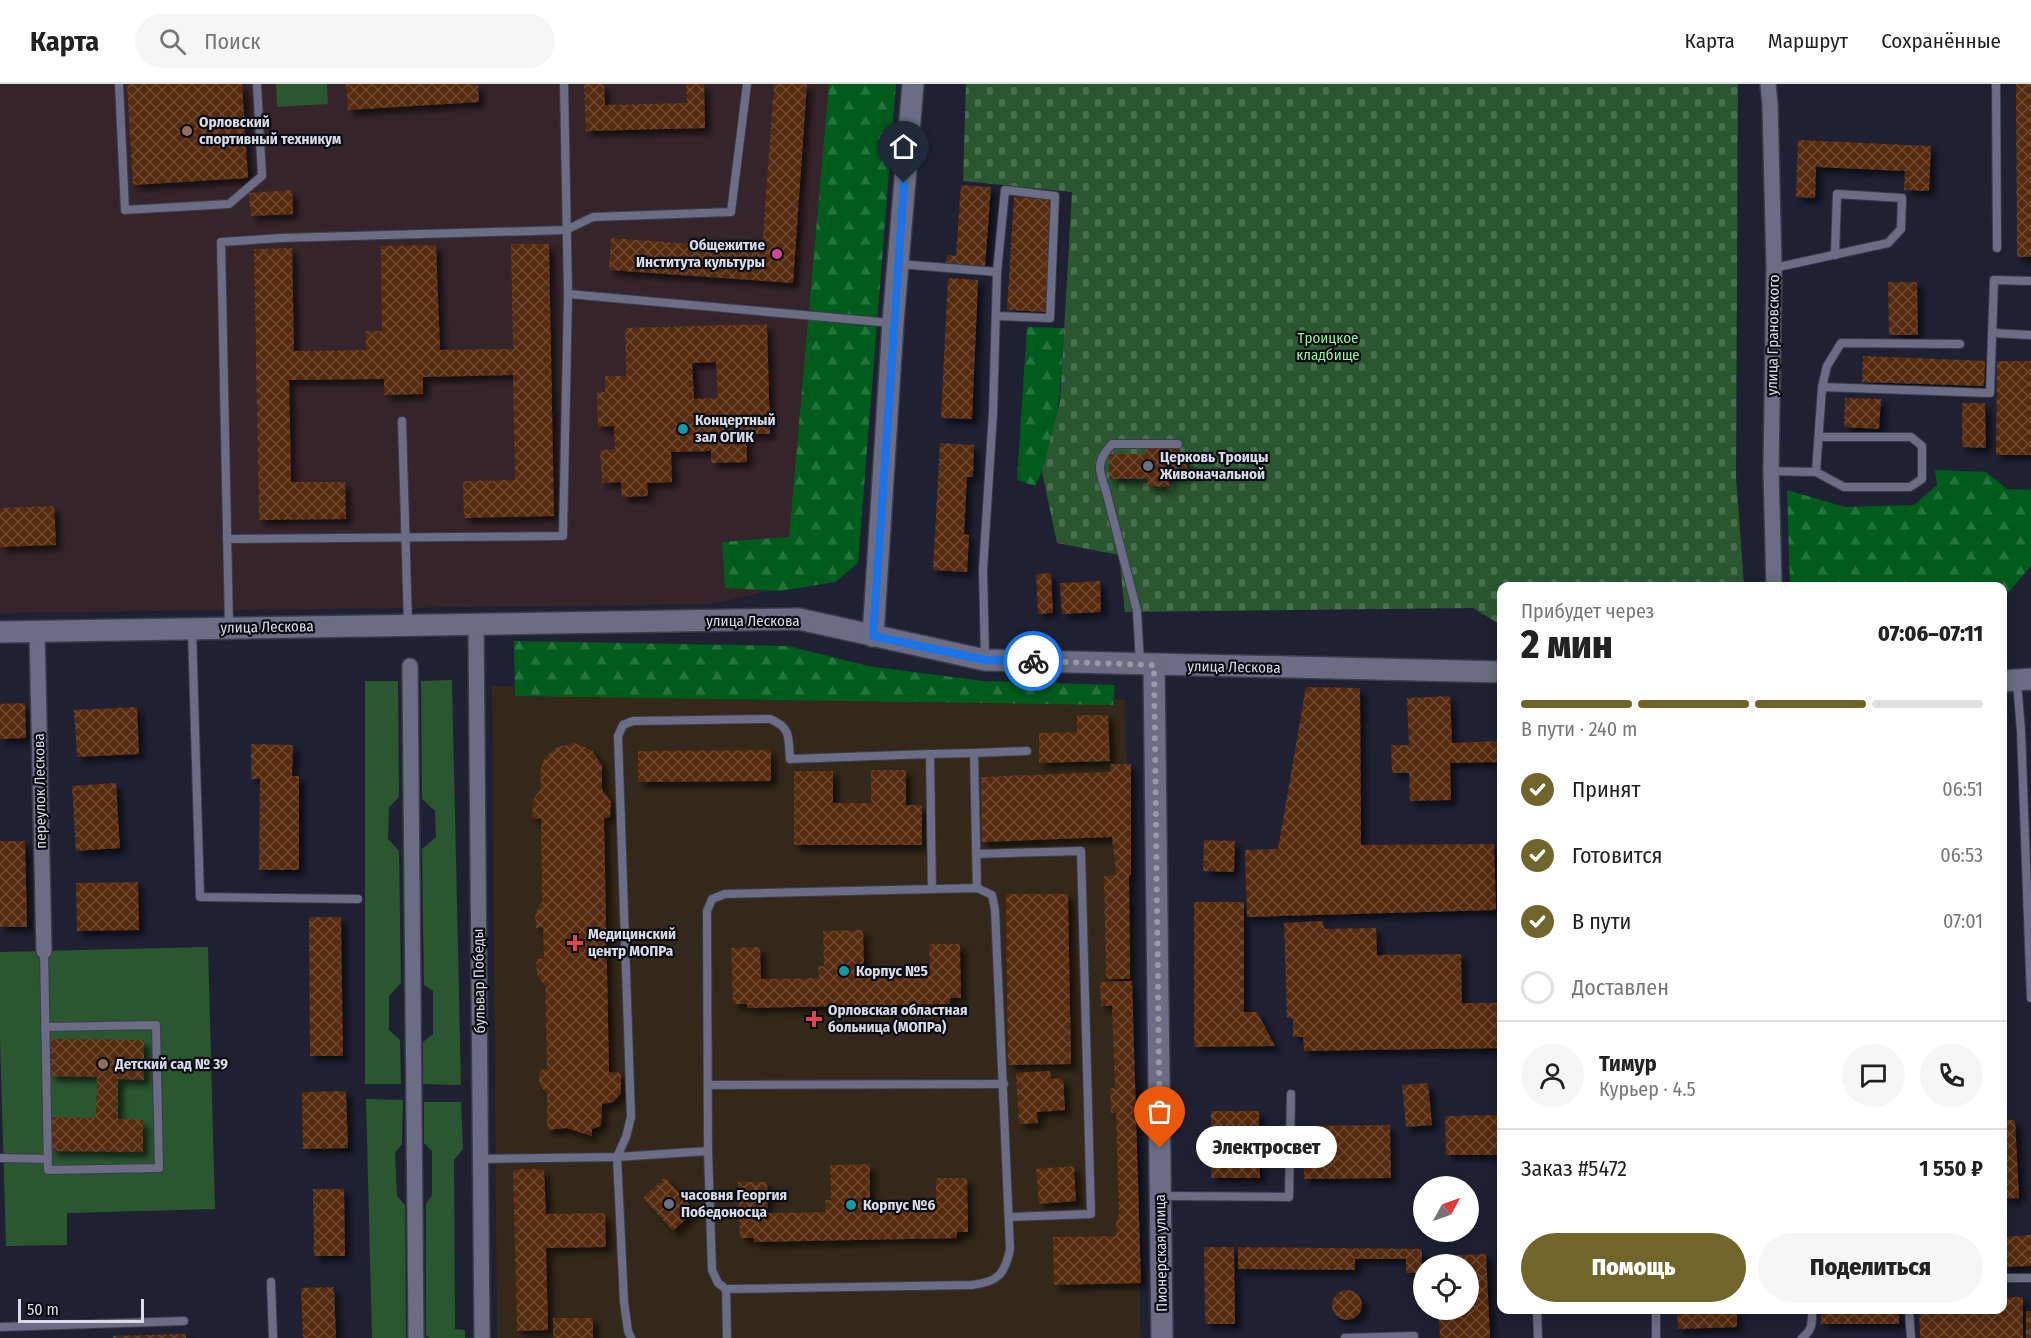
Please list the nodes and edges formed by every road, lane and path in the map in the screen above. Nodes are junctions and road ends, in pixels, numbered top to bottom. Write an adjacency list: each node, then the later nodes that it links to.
1 (118, 84): 2 (lane)
2 (257, 84)
3 (564, 84): 8 (lane)
4 (747, 84): 8 (lane)
5 (913, 84): 11 (main road)
6 (1768, 84): 12 (street, улица Грановского)
7 (1995, 84): 9 (lane)
8 (566, 230): 15 (lane); 28 (lane)
9 (1997, 248)
10 (1835, 255): 10 (lane); 12 (lane)
11 (898, 264): 13 (lane); 17 (main road)
12 (1774, 268): 25 (street, улица Грановского)
13 (997, 272): 16 (lane); 16 (lane)
14 (2031, 281): 18 (lane)
15 (568, 294): 17 (lane); 27 (lane)
16 (996, 316): 37 (lane)
17 (893, 323): 36 (main road)
18 (1992, 333): 19 (lane); 21 (lane)
19 (2031, 335)
20 (1960, 344): 21 (lane)
21 (1822, 387): 23 (lane)
22 (402, 421): 27 (lane)
23 (1820, 437): 26 (lane); 26 (lane)
24 (1178, 444): 38 (lane)
25 (1771, 471): 26 (lane); 29 (street, улица Грановского)
26 (1816, 471)
27 (406, 538): 28 (lane); 31 (lane)
28 (227, 539): 33 (lane)
29 (1774, 582)
30 (476, 625): 31 (main road, улица Лескова); 36 (main road, улица Лескова); 59 (street, бульвар Победы)
31 (408, 626): 33 (main road, улица Лескова)
32 (192, 628): 33 (main road, улица Лескова); 34 (main road, улица Лескова); 48 (lane)
33 (229, 628)
34 (37, 631): 35 (main road, улица Лескова); 49 (street, переулок Лескова)
35 (0, 632)
36 (873, 636): 37 (main road, улица Лескова)
37 (985, 660): 38 (main road, улица Лескова)
38 (1147, 665): 40 (main road, улица Лескова); 60 (main road, Пионерская улица)
39 (410, 666): 74 (street)
40 (1497, 672)
41 (2017, 680): 50 (lane)
42 (1027, 751): 43 (lane)
43 (974, 753): 44 (lane); 45 (lane)
44 (930, 754): 47 (lane); 56 (lane)
45 (976, 854): 46 (lane); 61 (lane)
46 (977, 888): 47 (lane); 52 (lane)
47 (932, 889): 53 (lane)
48 (358, 899)
49 (44, 951): 51 (lane)
50 (2031, 998)
51 (45, 1027): 58 (lane); 58 (lane)
52 (1004, 1084): 53 (lane); 61 (lane)
53 (708, 1085): 55 (lane)
54 (1291, 1094): 60 (lane)
55 (708, 1151): 56 (lane); 65 (lane)
56 (617, 1157): 59 (lane); 76 (lane)
57 (0, 1158): 58 (lane)
58 (48, 1159)
59 (480, 1160): 75 (street, бульвар Победы)
60 (1161, 1196): 78 (main road, Пионерская улица)
61 (1009, 1217): 65 (lane)
62 (2007, 1278): 63 (lane)
63 (2031, 1278)
64 (271, 1282): 73 (lane)
65 (726, 1289): 77 (lane)
66 (1537, 1314): 80 (lane)
67 (1656, 1314): 81 (lane)
68 (1812, 1314): 82 (lane)
69 (1909, 1314): 84 (lane)
70 (184, 1321): 71 (lane)
71 (0, 1327)
72 (1413, 1336): 79 (lane)
73 (273, 1338)
74 (416, 1338)
75 (482, 1338)
76 (631, 1338)
77 (728, 1338)
78 (1162, 1338)
79 (1345, 1338)
80 (1538, 1338)
81 (1656, 1338)
82 (1803, 1338): 83 (lane)
83 (1808, 1338)
84 (1911, 1338)

